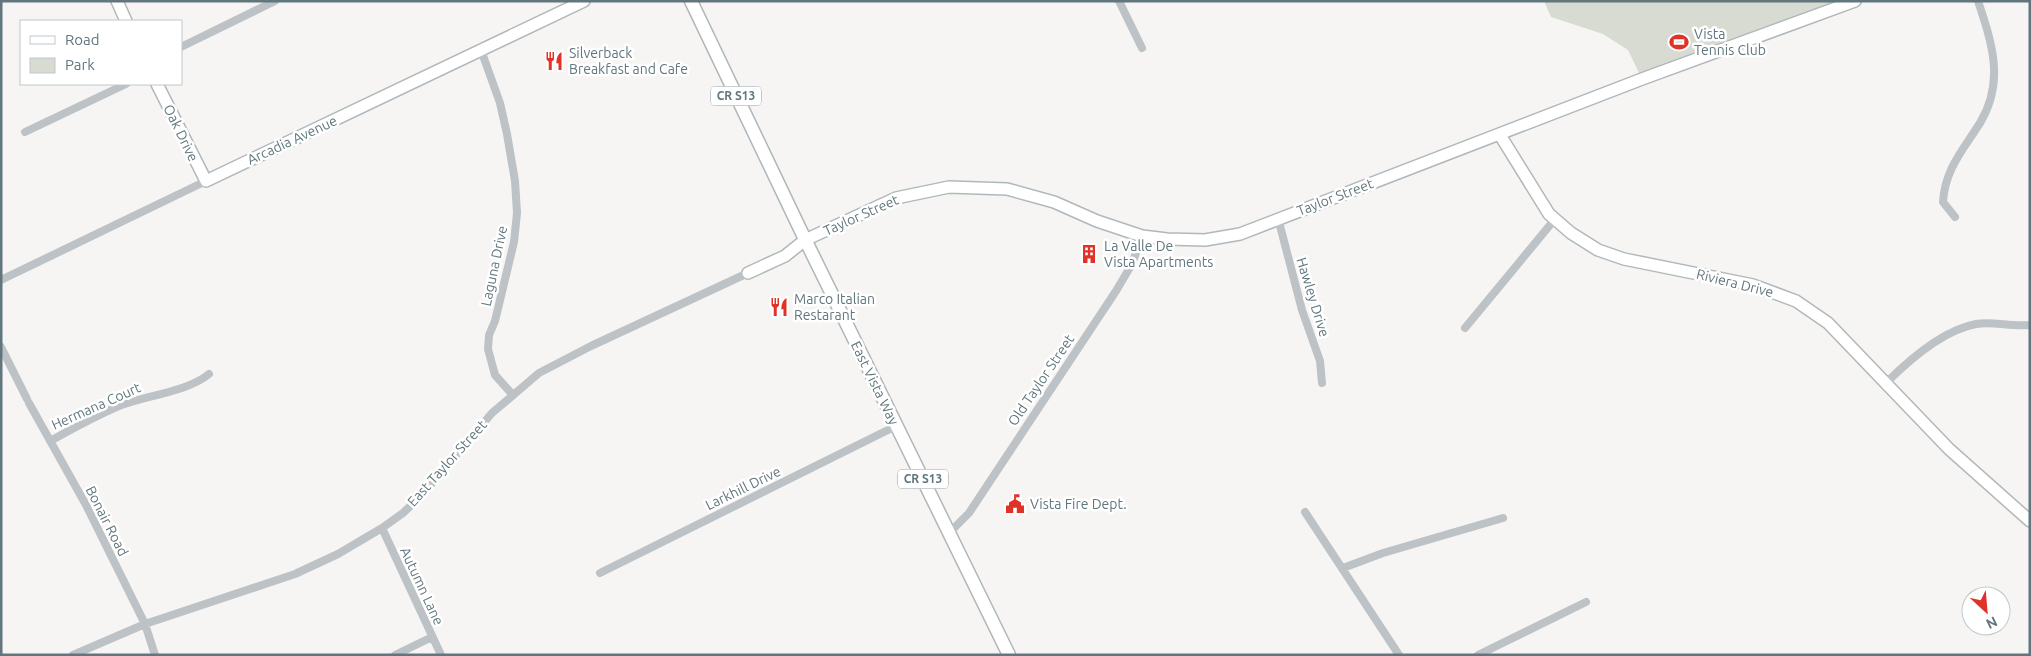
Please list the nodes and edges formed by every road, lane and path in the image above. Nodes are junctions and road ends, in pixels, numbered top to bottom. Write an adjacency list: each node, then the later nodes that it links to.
1 (117, 1): 8 (street)
2 (275, 1): 9 (street)
3 (584, 1): 11 (street, Arcadia Avenue)
4 (691, 1): 21 (main road, East Vista Way / CR S13)
5 (1119, 1): 10 (street)
6 (1855, 1): 15 (street, Taylor Street)
7 (1978, 1): 17 (street)
8 (126, 20)
9 (182, 47)
10 (1142, 48)
11 (481, 50): 16 (street, Arcadia Avenue); 30 (street, Laguna Drive)
12 (124, 85): 14 (street)
13 (158, 85): 16 (street, Oak Drive)
14 (25, 132)
15 (1500, 135): 18 (street, Taylor Street); 19 (street, Riviera Drive)
16 (206, 181): 23 (street, Arcadia Avenue)
17 (1955, 217)
18 (1278, 218): 20 (street, Taylor Street); 28 (street, Hawley Drive)
19 (1555, 219): 25 (street); 29 (street, Riviera Drive)
20 (1142, 236): 21 (street, Taylor Street); 37 (street, Old Taylor Street)
21 (805, 240): 22 (street, East Taylor Street); 31 (main road, East Vista Way / CR S13)
22 (748, 273): 30 (street, East Taylor Street)
23 (1, 280)
24 (2030, 324): 29 (street)
25 (1466, 328)
26 (1, 348): 32 (street, Bonair Road)
27 (209, 374): 32 (street, Hermana Court)
28 (1322, 383)
29 (1886, 383): 35 (street, Riviera Drive)
30 (512, 394): 36 (street, East Taylor Street)
31 (896, 426): 37 (main road, East Vista Way / CR S13); 39 (street, Larkhill Drive)
32 (50, 441): 41 (street, Bonair Road)
33 (1305, 512): 38 (street)
34 (1503, 518): 38 (street)
35 (2030, 521)
36 (382, 528): 41 (street, East Taylor Street); 42 (street, Autumn Lane)
37 (950, 532): 47 (main road, East Vista Way / CR S13)
38 (1343, 568): 48 (street)
39 (600, 573)
40 (1586, 602): 49 (street)
41 (145, 624): 43 (street, East Taylor Street); 44 (street, Bonair Road)
42 (432, 637): 45 (street); 46 (street, Autumn Lane)
43 (73, 655)
44 (155, 655)
45 (395, 655)
46 (441, 655)
47 (1010, 655)
48 (1400, 655)
49 (1478, 655)

